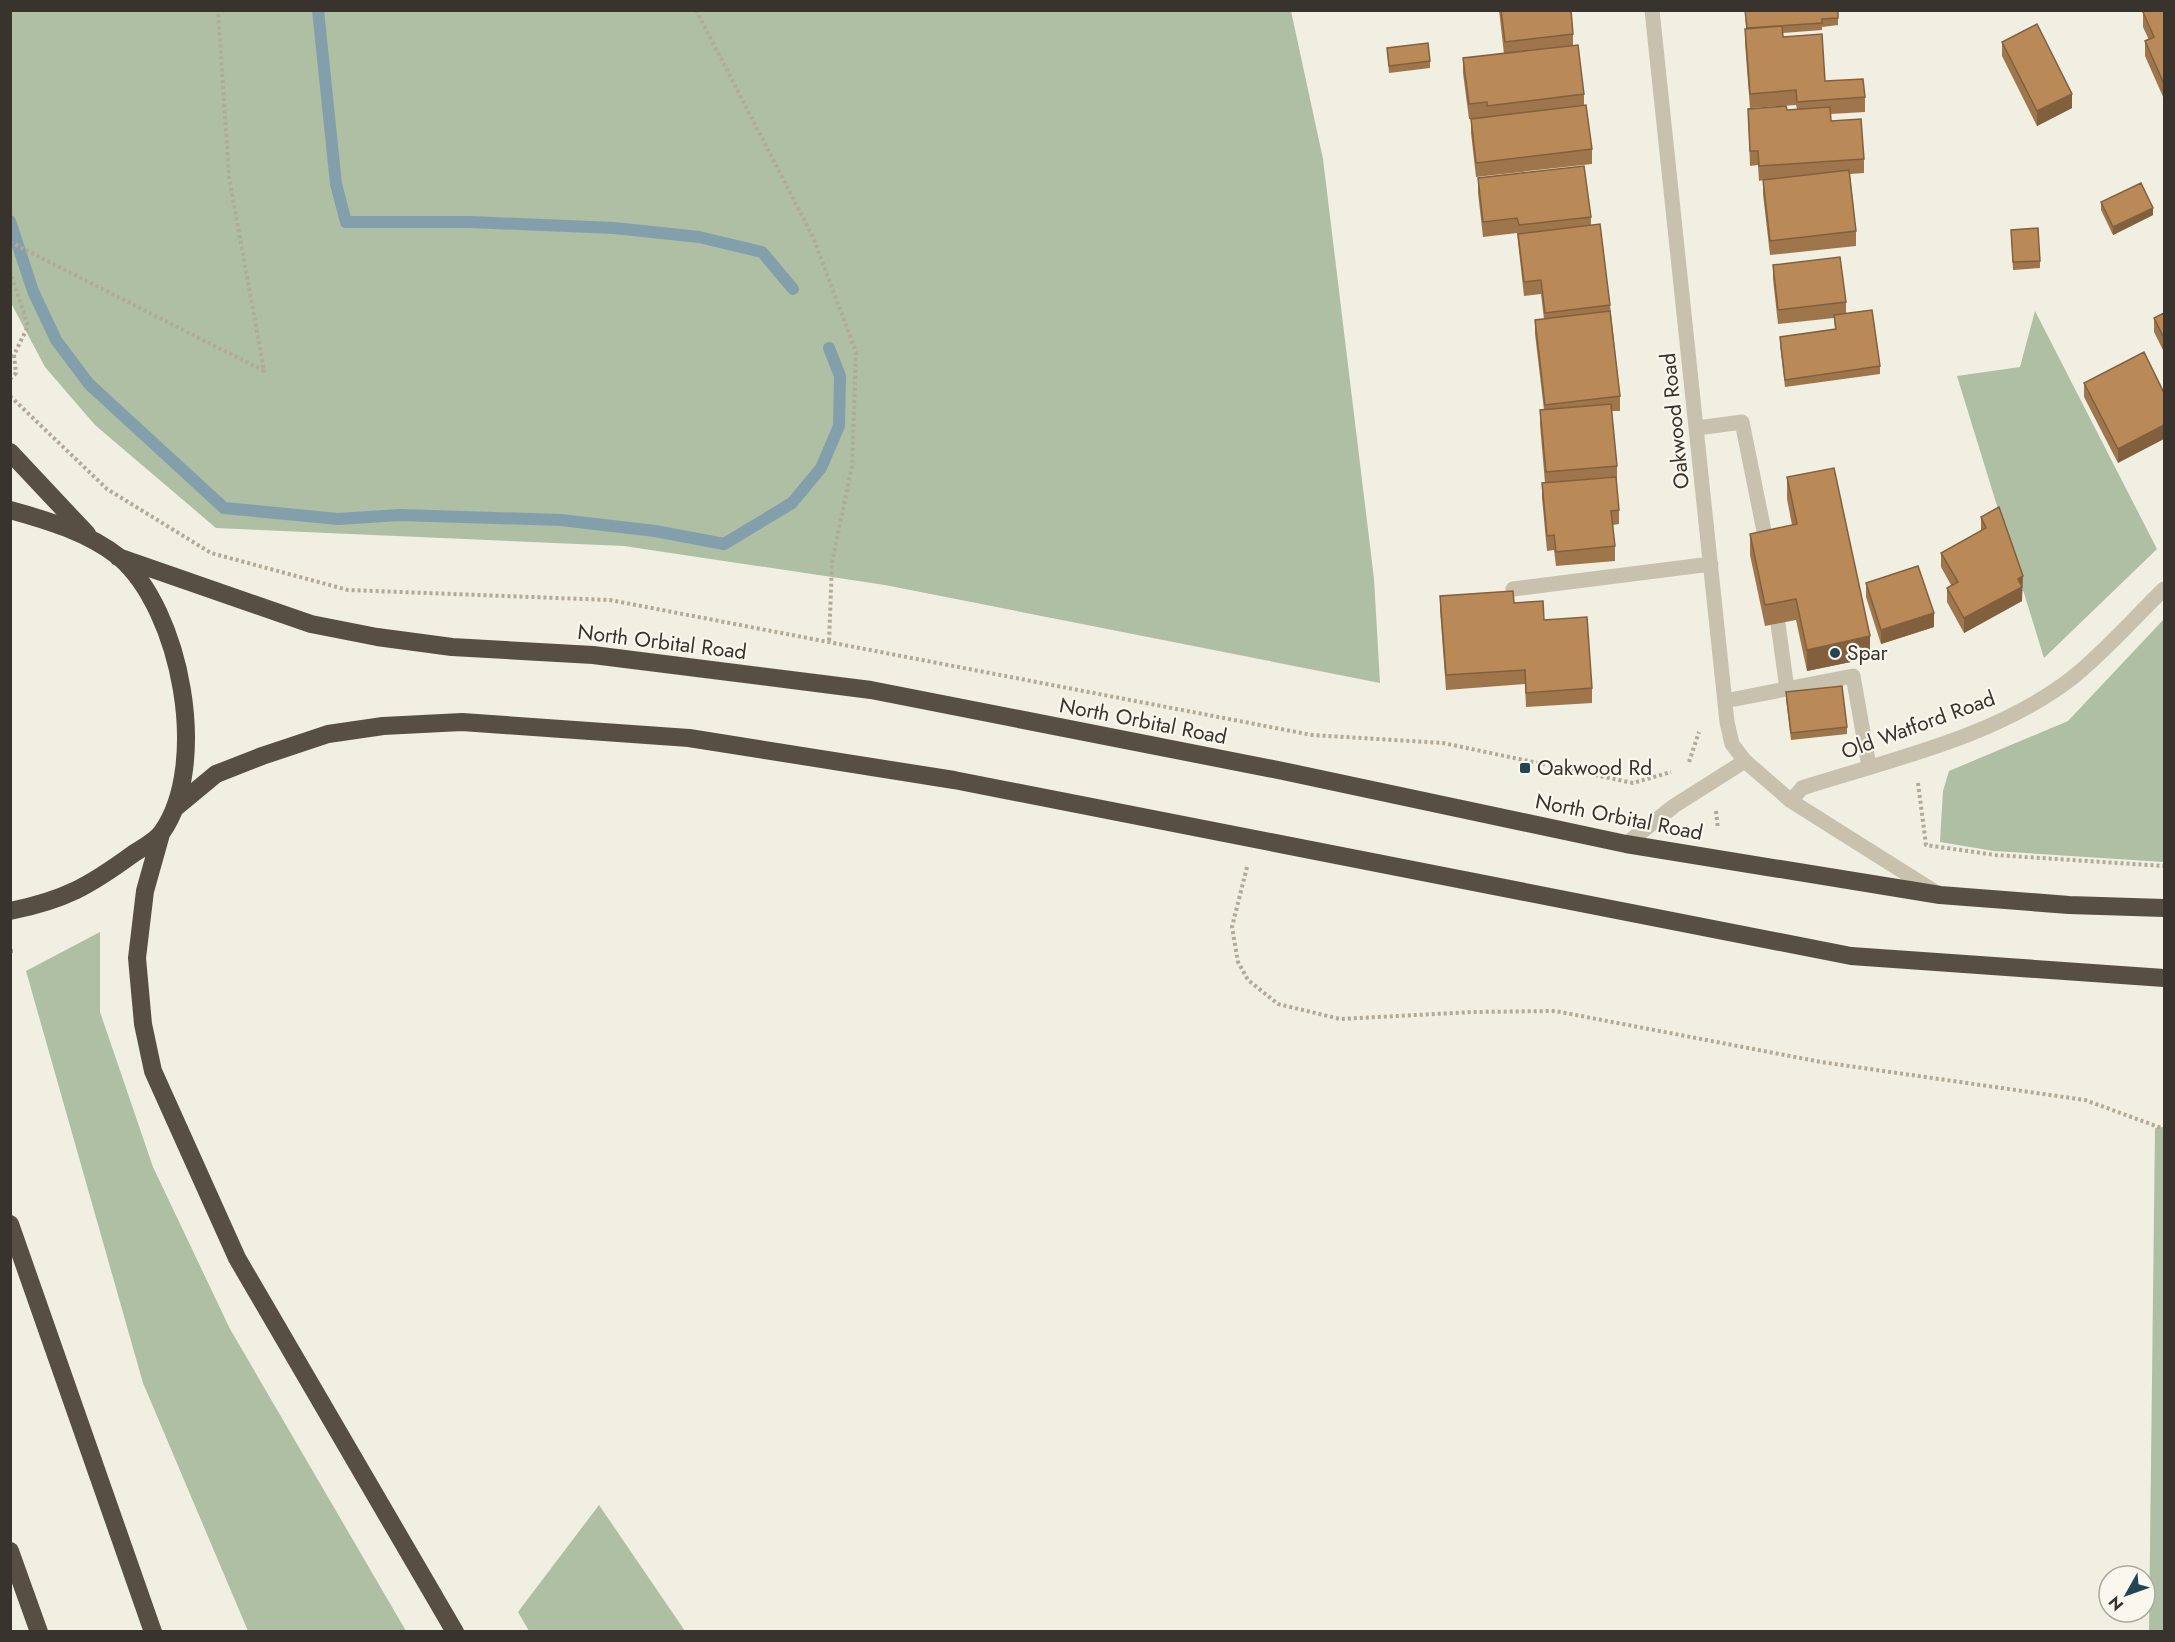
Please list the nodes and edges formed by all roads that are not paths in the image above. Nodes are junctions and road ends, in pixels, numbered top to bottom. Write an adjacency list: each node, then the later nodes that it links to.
1 (1652, 10): 2 (street, Oakwood Road)
2 (1697, 428): 6 (street); 8 (street, Oakwood Road)
3 (10, 452): 5 (highway)
4 (10, 510): 5 (highway)
5 (97, 544): 7 (highway)
6 (1768, 551)
7 (118, 557): 17 (highway); 19 (highway, North Orbital Road)
8 (1711, 564): 9 (street); 13 (street, Oakwood Road)
9 (1514, 589)
10 (2164, 589): 15 (street, Old Watford Road)
11 (1778, 624): 12 (street)
12 (1787, 689): 13 (street); 15 (street)
13 (1725, 702): 14 (street, Oakwood Road)
14 (1745, 761): 16 (street, Oakwood Road); 19 (street)
15 (1869, 766): 16 (street, Old Watford Road)
16 (1791, 801): 20 (street, Oakwood Road)
17 (175, 808): 18 (highway); 23 (highway)
18 (161, 834): 22 (highway); 28 (highway)
19 (1626, 844): 20 (highway, North Orbital Road)
20 (1940, 895): 21 (highway, North Orbital Road)
21 (2164, 908)
22 (10, 911)
23 (2164, 978)
24 (10, 1224): 27 (highway)
25 (10, 1551): 26 (highway)
26 (39, 1632)
27 (153, 1632)
28 (455, 1632)

